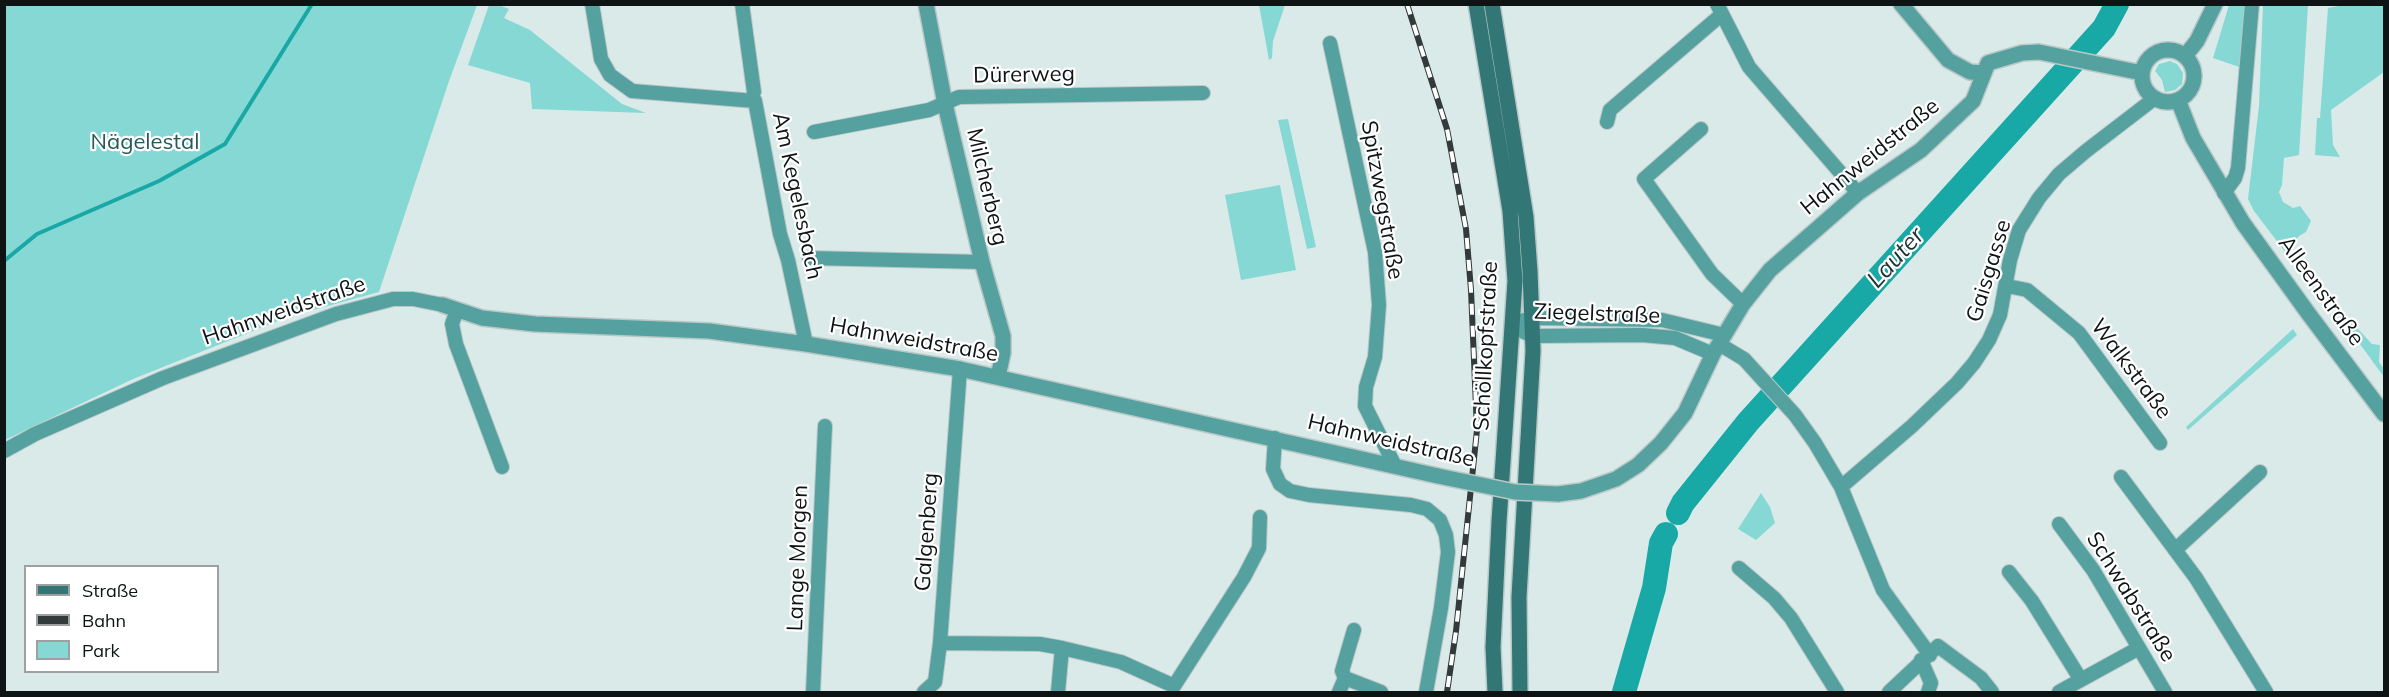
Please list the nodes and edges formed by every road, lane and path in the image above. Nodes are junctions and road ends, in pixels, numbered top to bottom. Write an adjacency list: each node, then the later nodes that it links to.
1 (592, 4): 32 (street, Am Kegelesbach)
2 (742, 4): 14 (street)
3 (926, 4): 18 (street, Milcherberg)
4 (1476, 4): 30 (main road, Schöllkopfstraße)
5 (1492, 4): 29 (main road, Schöllkopfstraße)
6 (1900, 4): 12 (street)
7 (2215, 4): 11 (street)
8 (2252, 4): 23 (street)
9 (1719, 10): 19 (street); 22 (street)
10 (1330, 43): 41 (street, Spitzwegstraße)
11 (2185, 56): 13 (street); 17 (street)
12 (1983, 73): 13 (street); 22 (street, Hahnweidstraße)
13 (2142, 73): 16 (street)
14 (754, 92)
15 (1203, 93): 18 (street, Dürerweg)
16 (2155, 98): 17 (street); 26 (street, Gaisgasse)
17 (2178, 100): 23 (street, Alleenstraße)
18 (945, 104): 21 (street, Dürerweg); 25 (street, Milcherberg)
19 (1607, 122)
20 (1701, 129): 27 (street)
21 (814, 132)
22 (1858, 193): 27 (street, Hahnweidstraße)
23 (2224, 193): 36 (street, Alleenstraße)
24 (808, 258): 25 (street)
25 (981, 262): 35 (street, Milcherberg)
26 (2007, 286): 39 (street, Walkstraße); 45 (street, Gaisgasse)
27 (1743, 304): 33 (street, Hahnweidstraße)
28 (450, 308): 32 (street, Hahnweidstraße); 40 (street, Hahnweidstraße); 42 (street)
29 (1532, 318): 30 (street, Ziegelstraße); 31 (main road, Schöllkopfstraße); 33 (street, Ziegelstraße)
30 (1513, 323): 31 (street, Ziegelstraße); 65 (main road, Schöllkopfstraße)
31 (1532, 336): 33 (street, Ziegelstraße); 66 (main road, Schöllkopfstraße)
32 (806, 344): 34 (street, Hahnweidstraße)
33 (1719, 345): 41 (street, Hahnweidstraße, bridge); 45 (street, Ziegelstraße)
34 (960, 369): 35 (street, Hahnweidstraße); 52 (street, Galgenberg)
35 (998, 377): 38 (street, Hahnweidstraße)
36 (2385, 414)
37 (825, 426): 59 (street, Lange Morgen)
38 (1275, 438): 41 (street, Hahnweidstraße); 64 (street)
39 (2160, 443)
40 (4, 451)
41 (1395, 466)
42 (502, 467)
43 (2260, 472): 48 (street)
44 (2121, 477): 48 (street)
45 (1841, 487): 55 (street, Ziegelstraße)
46 (1260, 517): 53 (street)
47 (2059, 524): 54 (street, Schwabstraße)
48 (2175, 550): 72 (street)
49 (1738, 568): 67 (street)
50 (2008, 572): 57 (street)
51 (1354, 630): 56 (street)
52 (940, 643): 53 (street); 60 (street, Galgenberg)
53 (1062, 648): 61 (street)
54 (2139, 648): 57 (street); 71 (street, Schwabstraße)
55 (1930, 654): 58 (street); 68 (street); 69 (street)
56 (1345, 678): 62 (street); 63 (street)
57 (2077, 686): 70 (street)
58 (1899, 689)
59 (813, 693)
60 (924, 693)
61 (1058, 693)
62 (1339, 693)
63 (1381, 693)
64 (1426, 693)
65 (1495, 693)
66 (1520, 693)
67 (1837, 693)
68 (1928, 693)
69 (1992, 693)
70 (2059, 693)
71 (2165, 693)
72 (2266, 693)

